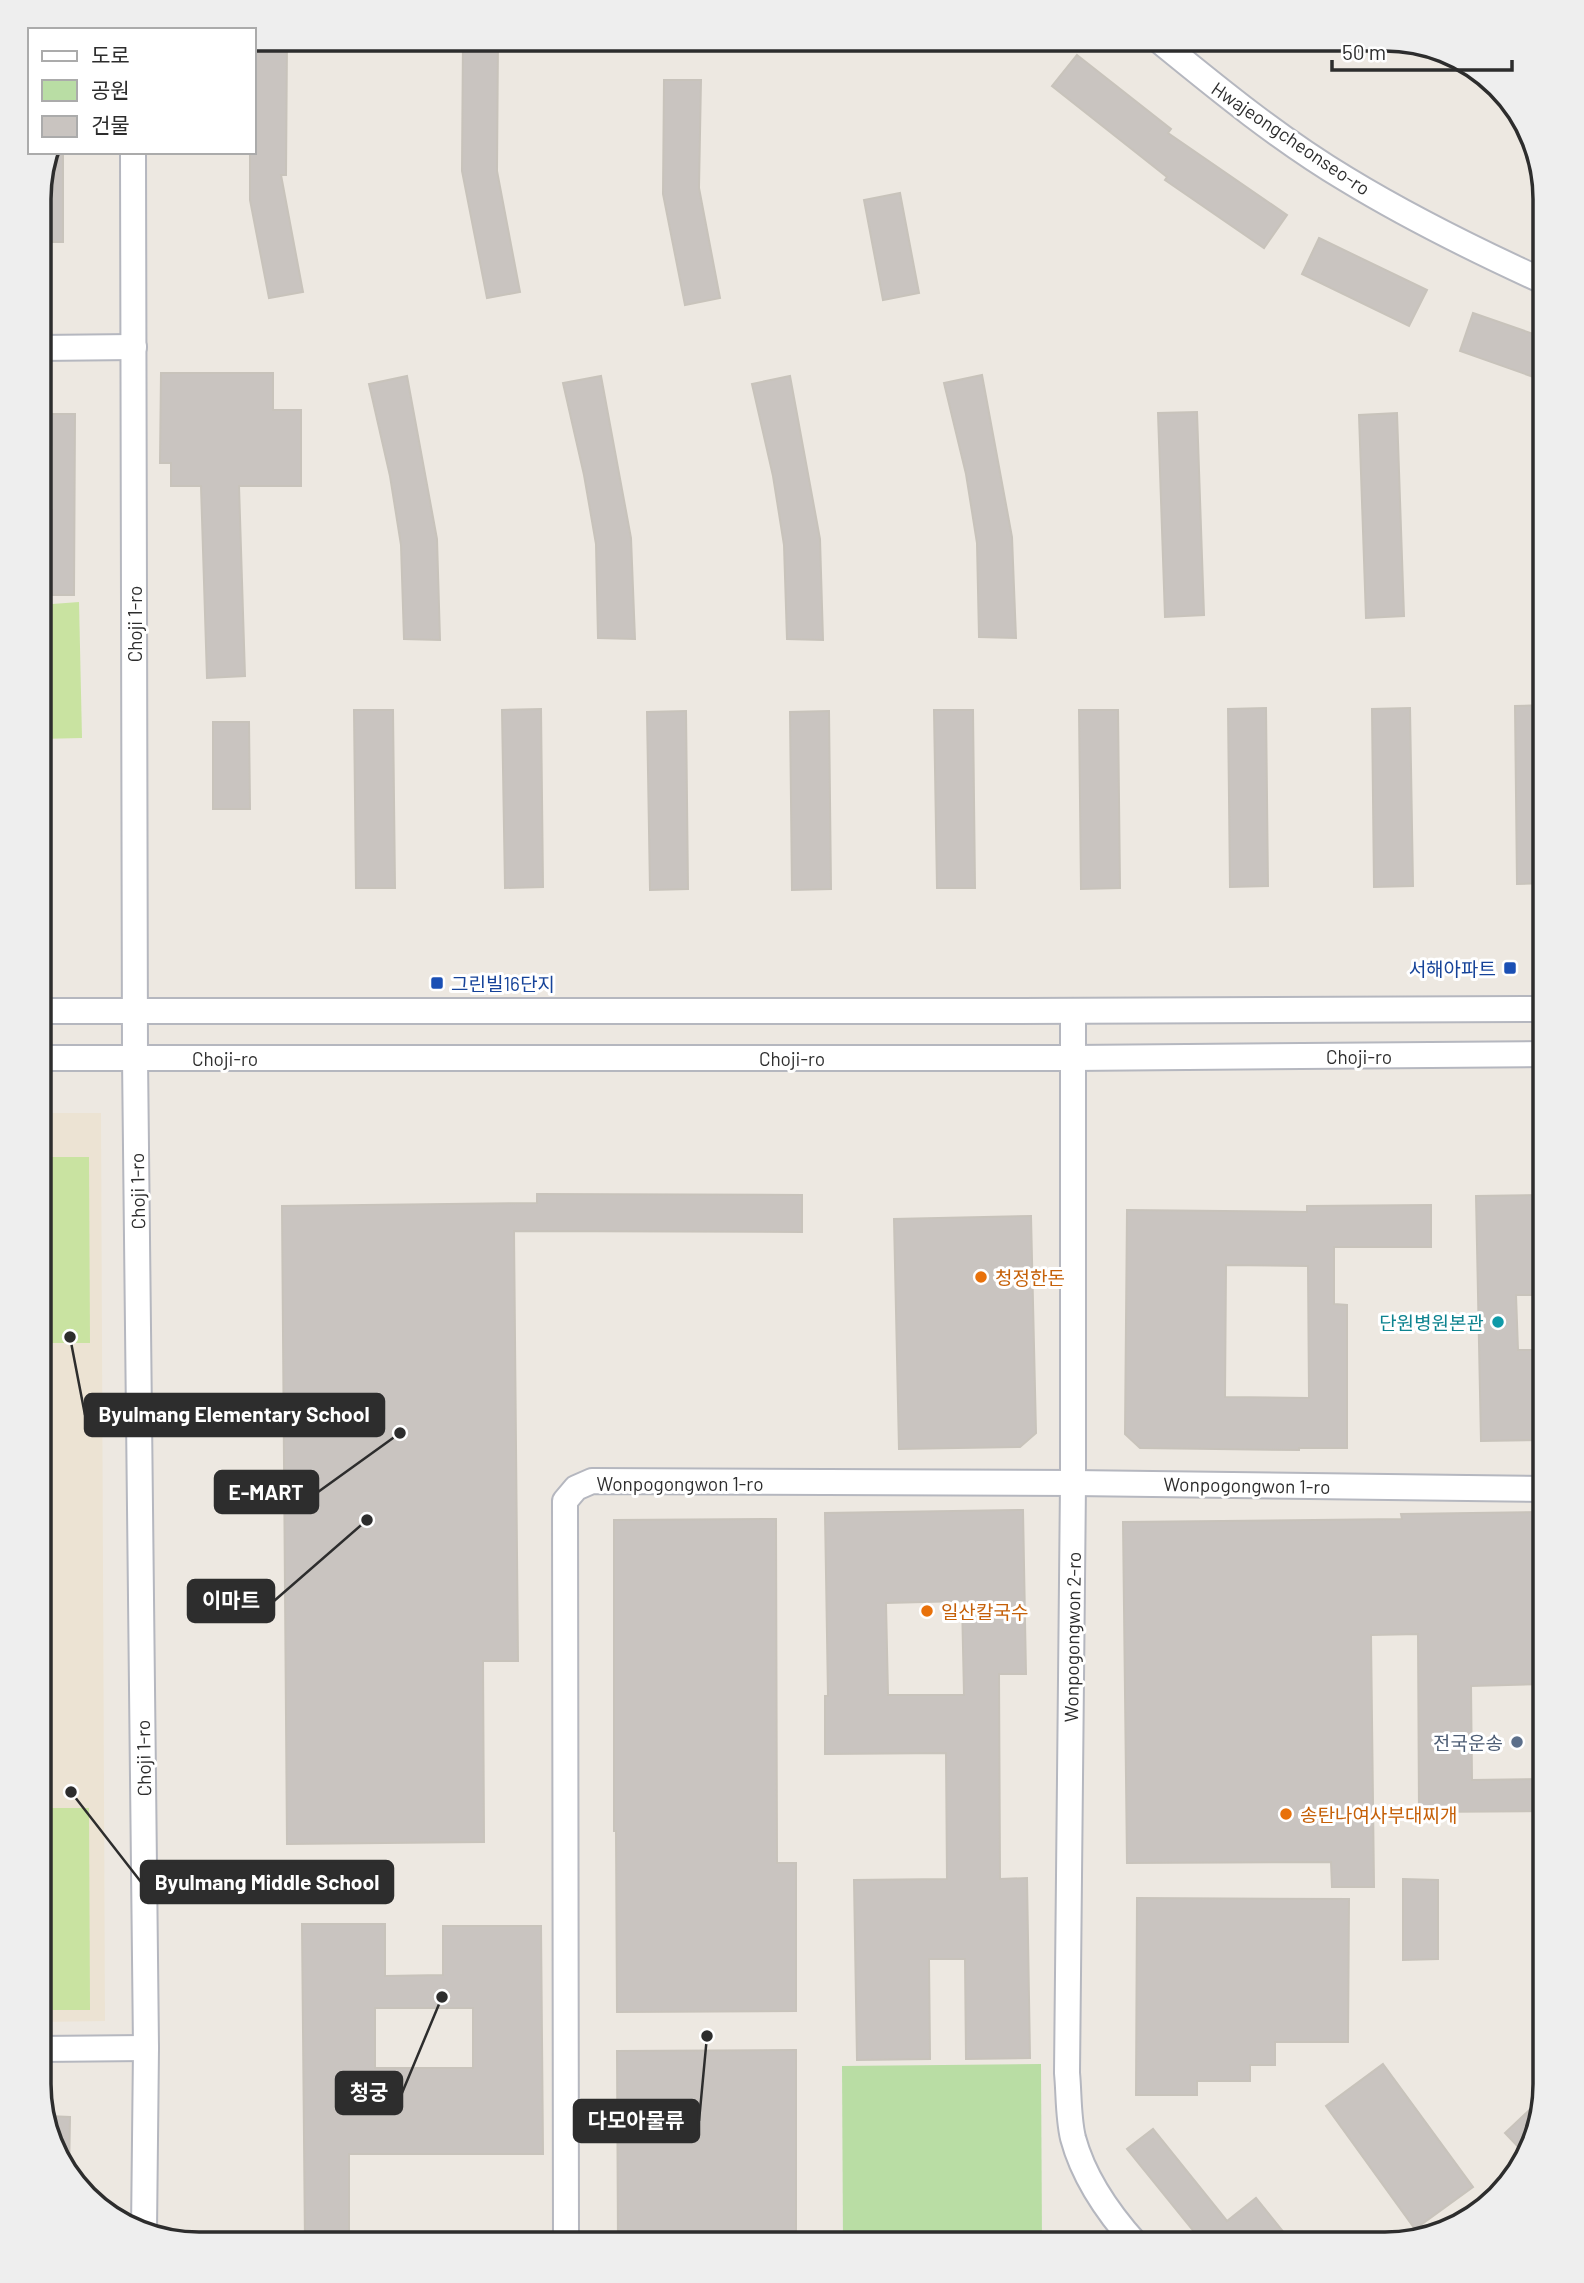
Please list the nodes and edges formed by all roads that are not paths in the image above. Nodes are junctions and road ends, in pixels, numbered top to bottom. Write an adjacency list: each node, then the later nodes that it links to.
1 (1172, 51): 3 (street, Hwajeongcheonseo-ro)
2 (133, 154): 4 (street, Choji 1-ro)
3 (1533, 276)
4 (134, 346): 5 (street); 7 (street, Choji 1-ro)
5 (51, 348)
6 (1533, 1009): 9 (street)
7 (135, 1010): 8 (street); 9 (street); 12 (street, Choji 1-ro)
8 (51, 1011)
9 (1073, 1011): 13 (street, Wonpogongwon 2-ro)
10 (1533, 1054): 13 (street, Choji-ro)
11 (51, 1058): 12 (street, Choji-ro)
12 (135, 1058): 13 (street, Choji-ro); 16 (street, Choji 1-ro)
13 (1073, 1058): 14 (street, Wonpogongwon 2-ro)
14 (1073, 1483): 15 (street, Wonpogongwon 1-ro); 19 (street, Wonpogongwon 1-ro); 20 (street, Wonpogongwon 2-ro)
15 (1533, 1489)
16 (146, 2048): 17 (street); 18 (street, Choji 1-ro)
17 (51, 2049)
18 (144, 2221)
19 (566, 2232)
20 (1126, 2232)

